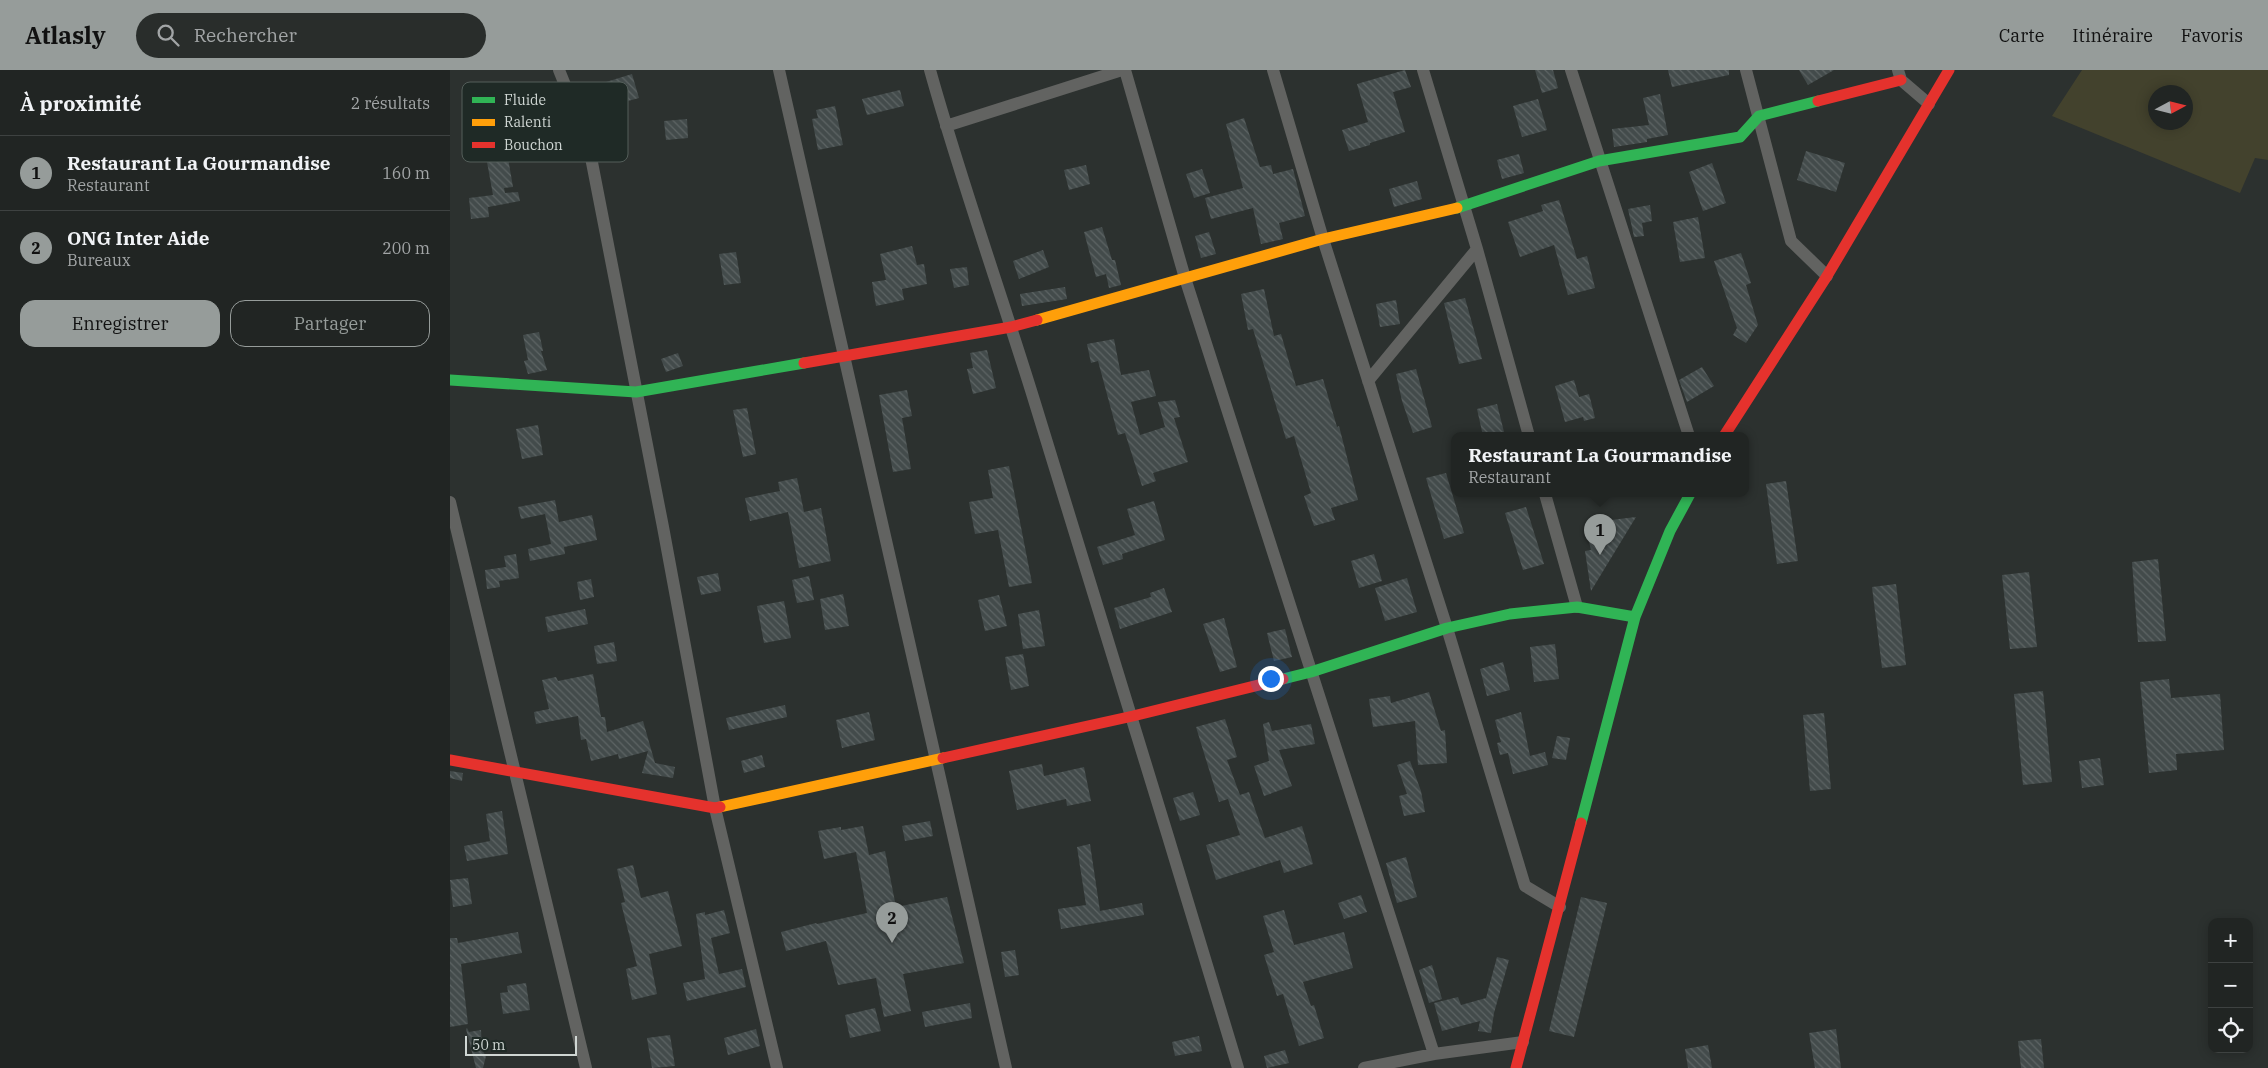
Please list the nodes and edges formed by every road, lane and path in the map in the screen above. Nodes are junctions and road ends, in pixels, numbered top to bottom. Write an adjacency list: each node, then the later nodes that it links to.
1 (559, 70): 11 (street)
2 (779, 70): 23 (street)
3 (930, 70): 14 (street)
4 (1124, 70): 14 (street); 21 (street)
5 (1274, 70): 18 (street)
6 (1423, 70): 17 (street)
7 (1571, 70): 15 (street)
8 (1746, 70): 13 (street)
9 (1949, 70): 12 (street)
10 (1899, 75): 12 (street); 13 (street)
11 (564, 82)
12 (1929, 104): 20 (street)
13 (1759, 116): 15 (street); 20 (street)
14 (946, 126): 22 (street)
15 (1599, 161): 17 (street); 28 (street)
16 (592, 162): 26 (street)
17 (1464, 206): 18 (street); 19 (street)
18 (1323, 239): 21 (street); 25 (street)
19 (1477, 249): 25 (street); 27 (street)
20 (1827, 276): 29 (street)
21 (1185, 278): 22 (street); 36 (street)
22 (1011, 326): 23 (street); 37 (street)
23 (841, 355): 26 (street); 39 (street)
24 (450, 380): 26 (street)
25 (1368, 381): 35 (street)
26 (636, 392): 41 (street)
27 (1528, 432)
28 (1688, 432)
29 (1727, 432)
30 (1546, 497): 33 (street)
31 (1688, 497): 34 (street)
32 (450, 502): 40 (street)
33 (1577, 607): 34 (street); 35 (street)
34 (1634, 617): 42 (street)
35 (1447, 628): 36 (street); 42 (street)
36 (1311, 672): 37 (street); 44 (street)
37 (1132, 716): 39 (street); 48 (street)
38 (450, 760): 40 (street)
39 (937, 760): 41 (street); 47 (street)
40 (515, 770): 41 (street); 45 (street)
41 (715, 808): 46 (street)
42 (1560, 907): 43 (street)
43 (1523, 1042): 44 (street); 50 (street)
44 (1434, 1054): 49 (street)
45 (586, 1068)
46 (777, 1068)
47 (1006, 1068)
48 (1238, 1068)
49 (1364, 1068)
50 (1516, 1068)

